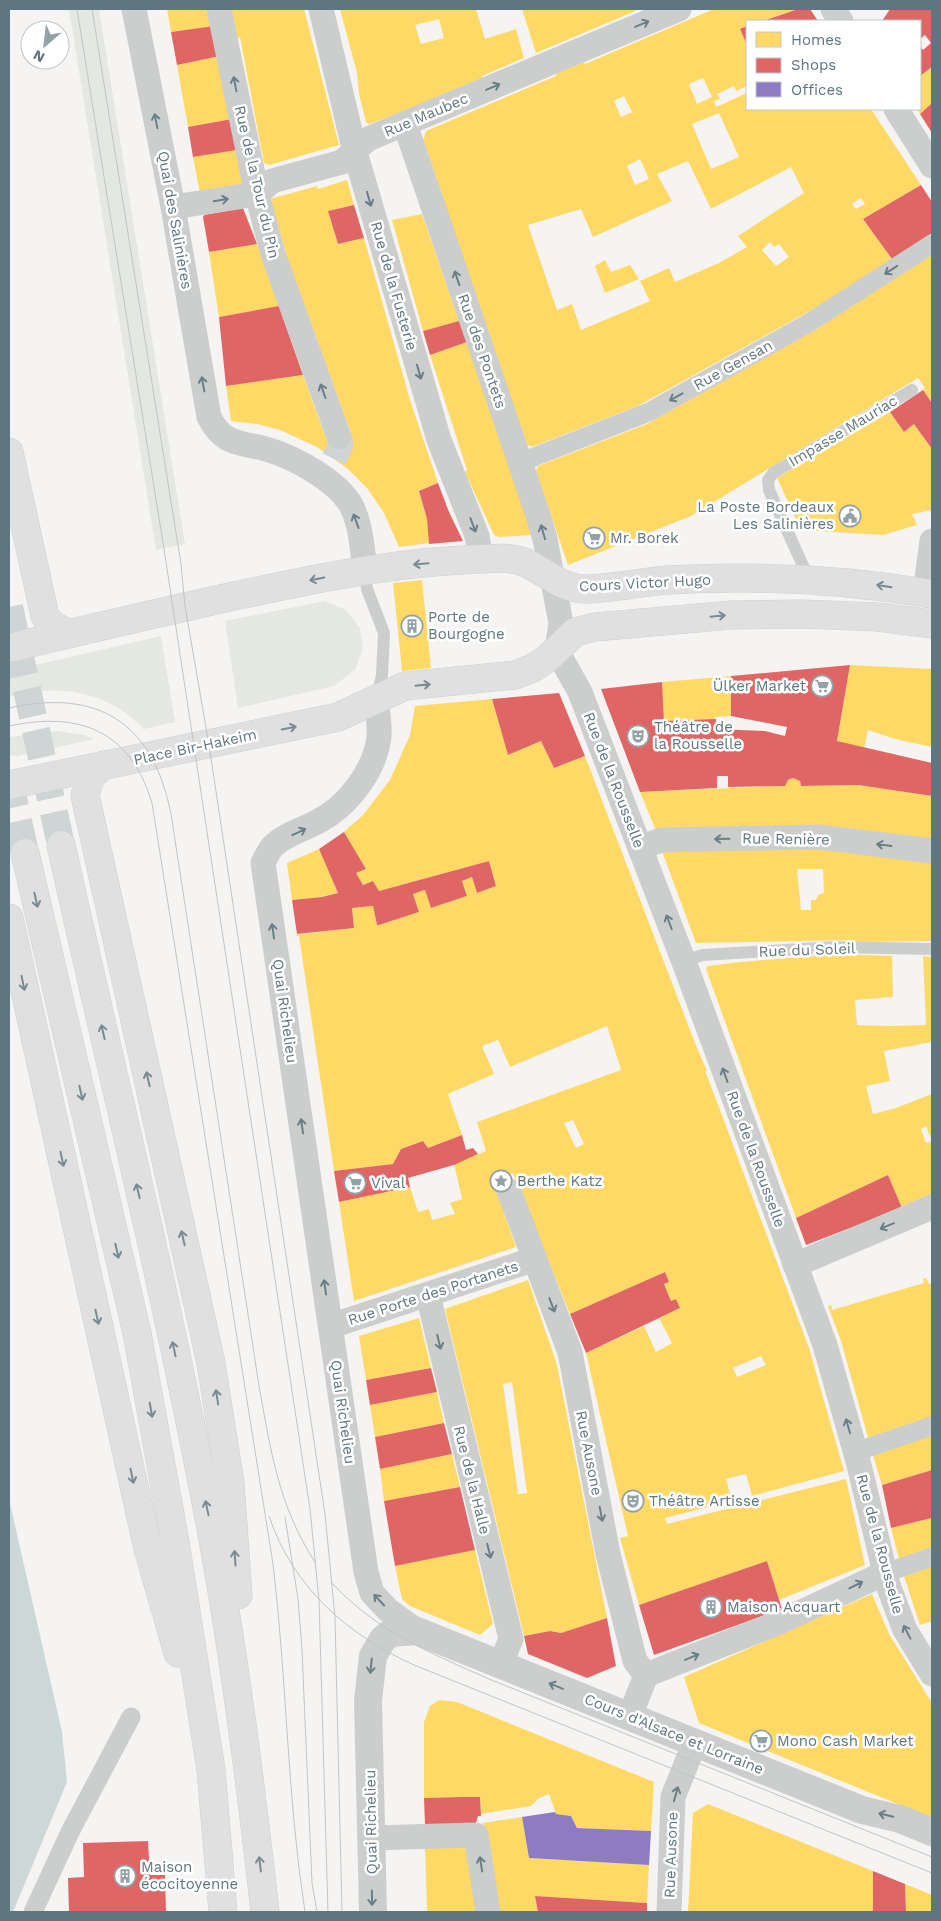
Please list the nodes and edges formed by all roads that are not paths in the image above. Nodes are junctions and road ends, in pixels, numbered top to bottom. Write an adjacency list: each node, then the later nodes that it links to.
1 (134, 9): 12 (street, Quai des Salinières, one-way to 1)
2 (219, 9): 11 (street, Rue de la Tour du Pin, one-way to 2)
3 (321, 9): 9 (street, Rue de la Fusterie)
4 (679, 9): 8 (street, Rue Maubec, one-way to 4)
5 (833, 9): 6 (street)
6 (840, 20)
7 (897, 110): 10 (street)
8 (405, 124): 9 (street, Rue Maubec); 17 (street, Rue des Pontets, one-way to 8)
9 (355, 152): 11 (street, Rue Maubec); 19 (street, Rue de la Fusterie, one-way to 19)
10 (932, 166)
11 (257, 194): 12 (street, Rue Maubec, one-way to 11); 16 (street, Rue de la Tour du Pin, one-way to 11)
12 (173, 207): 16 (street, Quai des Salinières, one-way to 12)
13 (932, 244): 17 (street, Rue Gensan, one-way to 17)
14 (912, 390): 21 (lane, Impasse Mauriac)
15 (9, 452): 25 (main road)
16 (332, 457): 20 (street, one-way to 16)
17 (521, 462): 22 (street, Rue des Pontets, one-way to 17)
18 (932, 541): 23 (street)
19 (481, 559): 20 (main road, Cours Victor Hugo, one-way to 20); 22 (main road, Cours Victor Hugo)
20 (365, 569): 25 (main road, one-way to 25); 28 (lane)
21 (804, 579): 22 (main road, Cours Victor Hugo); 23 (main road, Cours Victor Hugo, one-way to 21)
22 (551, 580): 27 (street, Rue des Pontets)
23 (928, 593)
24 (932, 624): 27 (main road, one-way to 24)
25 (68, 634): 26 (main road)
26 (9, 648)
27 (557, 651): 28 (main road, one-way to 27); 32 (street, Rue de la Rousselle)
28 (377, 699): 29 (main road, Place Bir-Hakeim, one-way to 28); 43 (street, Quai Richelieu, one-way to 28)
29 (104, 765): 30 (main road, Place Bir-Hakeim); 55 (main road, one-way to 29)
30 (9, 785)
31 (61, 845): 55 (main road, one-way to 31)
32 (640, 848): 33 (street, Rue Renière, one-way to 32); 37 (street, Rue de la Rousselle, one-way to 32)
33 (932, 851)
34 (25, 853): 56 (main road, one-way to 56)
35 (9, 918): 56 (main road, one-way to 56)
36 (932, 949): 37 (lane, Rue du Soleil)
37 (683, 961): 41 (street, Rue de la Rousselle, one-way to 37)
38 (509, 1191): 40 (street, Rue Ausone)
39 (932, 1207): 41 (street, one-way to 41)
40 (535, 1259): 42 (street, Rue Porte des Portanets); 51 (street, Rue Ausone, one-way to 51)
41 (795, 1265): 45 (street, Rue de la Rousselle, one-way to 41)
42 (428, 1294): 43 (street, Rue Porte des Portanets); 49 (street, Rue de la Halle, one-way to 49)
43 (331, 1326): 48 (street, Quai Richelieu, one-way to 43)
44 (932, 1426): 45 (street)
45 (855, 1452): 47 (street, Rue de la Rousselle)
46 (932, 1557): 47 (street)
47 (885, 1573): 50 (street, Rue de la Rousselle, one-way to 47); 51 (street, one-way to 47)
48 (417, 1631): 49 (street, Cours d'Alsace et Lorraine); 58 (street, Quai Richelieu, one-way to 58)
49 (501, 1664): 52 (street, Cours d'Alsace et Lorraine, one-way to 49)
50 (932, 1674)
51 (646, 1675): 52 (street)
52 (630, 1716): 54 (street, Cours d'Alsace et Lorraine)
53 (131, 1717): 59 (street)
54 (695, 1742): 57 (street, Cours d'Alsace et Lorraine, one-way to 54); 64 (street, Rue Ausone, one-way to 54)
55 (248, 1764): 61 (main road, one-way to 55)
56 (211, 1770): 60 (main road)
57 (932, 1832)
58 (371, 1838): 62 (street, Quai Richelieu, one-way to 62); 63 (street, one-way to 58)
59 (33, 1912)
60 (223, 1912)
61 (266, 1912)
62 (373, 1912)
63 (488, 1912)
64 (669, 1912)

